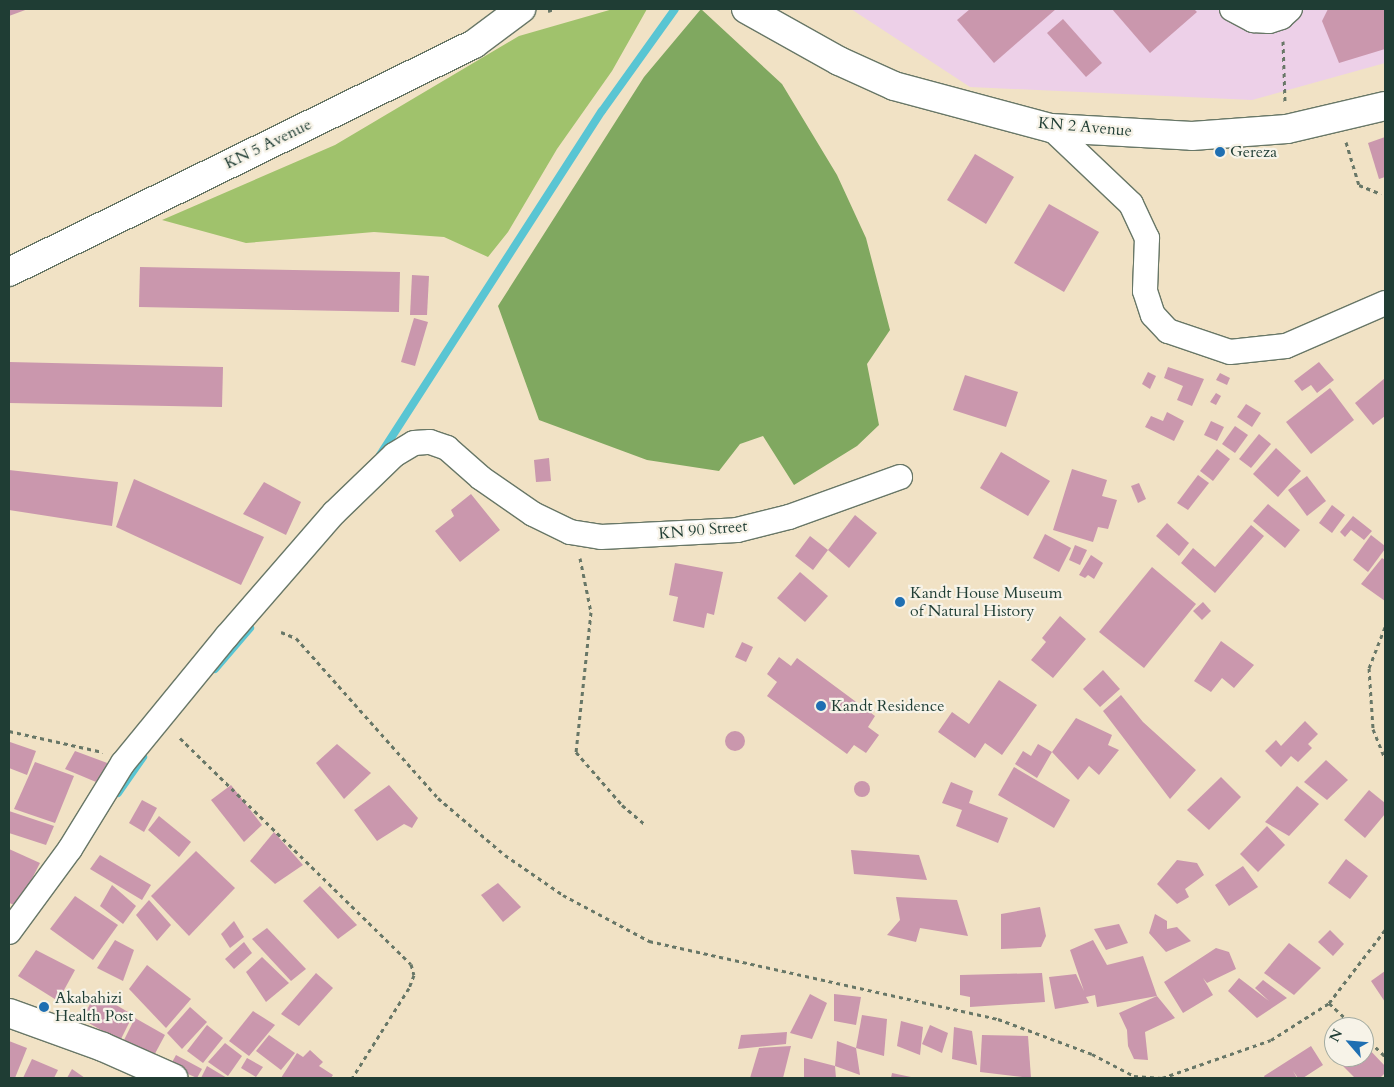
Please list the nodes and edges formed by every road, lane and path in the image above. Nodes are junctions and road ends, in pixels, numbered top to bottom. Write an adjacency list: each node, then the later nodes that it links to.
1 (521, 9): 10 (main road, KN 5 Avenue)
2 (746, 9): 7 (main road, KN 2 Avenue)
3 (1232, 9): 4 (street)
4 (1286, 13): 8 (path)
5 (1385, 106): 6 (main road, KN 2 Avenue)
6 (1344, 116): 8 (main road, KN 2 Avenue); 9 (path)
7 (1051, 128): 8 (main road, KN 2 Avenue); 11 (street)
8 (1287, 129)
9 (1381, 194)
10 (9, 272)
11 (1385, 302)
12 (900, 477): 13 (street, KN 90 Street)
13 (570, 532): 19 (street, KN 90 Street); 20 (path)
14 (1385, 627): 18 (path)
15 (281, 632): 23 (path)
16 (9, 731): 19 (path)
17 (180, 738): 29 (path)
18 (1385, 758)
19 (123, 763): 22 (street, KN 90 Street)
20 (645, 824)
21 (1385, 930): 23 (path)
22 (9, 932)
23 (1329, 1003): 25 (path)
24 (9, 1013): 28 (main road)
25 (1344, 1017)
26 (1374, 1046): 27 (path)
27 (1385, 1056)
28 (173, 1078)
29 (352, 1078)

